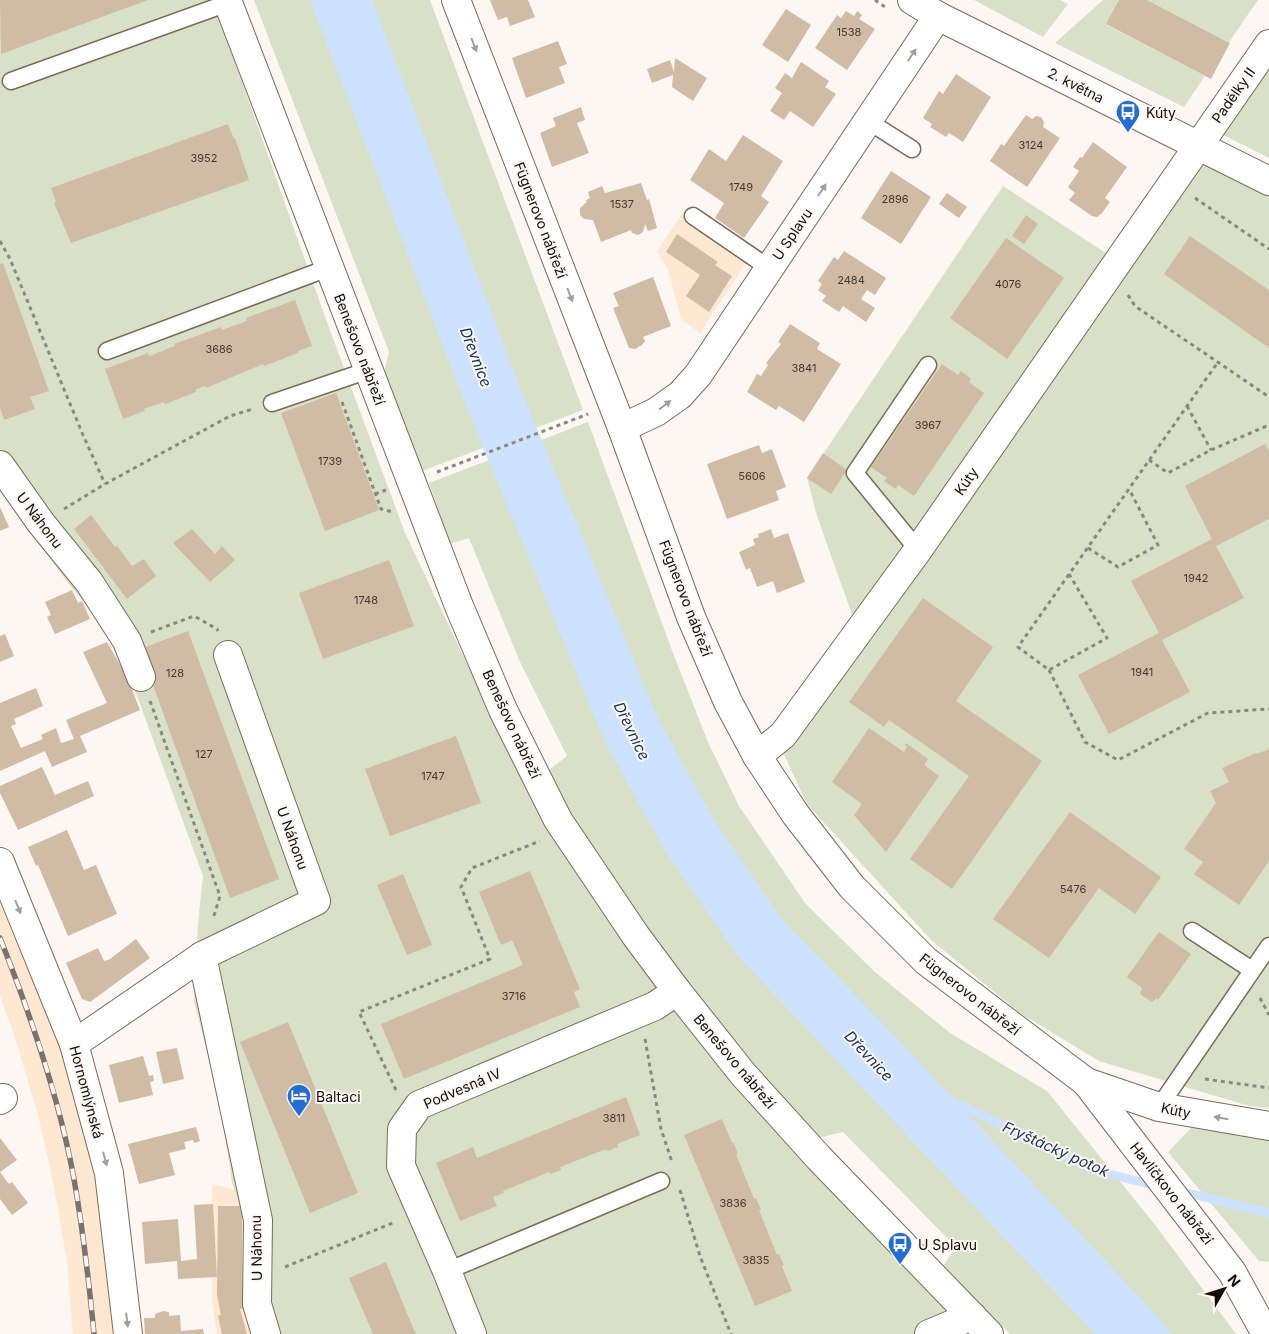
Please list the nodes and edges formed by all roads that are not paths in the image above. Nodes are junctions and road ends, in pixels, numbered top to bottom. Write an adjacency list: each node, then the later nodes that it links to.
1 (456, 0): 18 (street, Fügnerovo nábřeží, one-way to 18)
2 (912, 0): 4 (street, 2. května)
3 (228, 1): 6 (lane); 12 (street, Benešovo nábřeží)
4 (938, 16): 7 (street, U Splavu, one-way to 4); 8 (street, 2. května)
5 (1269, 44): 8 (street, Padělky II)
6 (11, 81)
7 (868, 120): 9 (lane); 13 (street, U Splavu, one-way to 7)
8 (1198, 146): 10 (street, 2. května); 20 (street, Kúty)
9 (912, 149)
10 (1269, 181)
11 (693, 216): 13 (lane)
12 (328, 268): 14 (lane); 16 (street, Benešovo nábřeží)
13 (769, 268): 18 (street, U Splavu, one-way to 13)
14 (107, 351)
15 (928, 365): 20 (lane)
16 (369, 370): 17 (lane); 29 (street, Benešovo nábřeží)
17 (272, 402)
18 (622, 428): 23 (street, Fügnerovo nábřeží)
19 (0, 465): 22 (street, U Náhonu)
20 (918, 550): 23 (street, Kúty)
21 (228, 655): 27 (street, U Náhonu)
22 (142, 677)
23 (758, 756): 31 (street, Fügnerovo nábřeží)
24 (0, 862): 30 (street, Hornomlýnská, one-way to 30)
25 (1192, 931): 28 (lane)
26 (1269, 946): 28 (lane)
27 (202, 956): 30 (street, U Náhonu); 38 (street, U Náhonu)
28 (1252, 970): 32 (lane)
29 (677, 992): 35 (street, Podvesná IV); 36 (street, Benešovo nábřeží)
30 (74, 1044): 37 (street, Hornomlýnská, one-way to 37)
31 (1086, 1082): 32 (street, Kúty); 41 (street, Havlíčkovo nábřeží)
32 (1159, 1107): 33 (street, Kúty, one-way to 32)
33 (1269, 1126)
34 (661, 1181): 35 (lane)
35 (447, 1271): 39 (street, Podvesná IV)
36 (981, 1325): 40 (street)
37 (128, 1334)
38 (266, 1334)
39 (472, 1334)
40 (929, 1334)
41 (1266, 1334)

